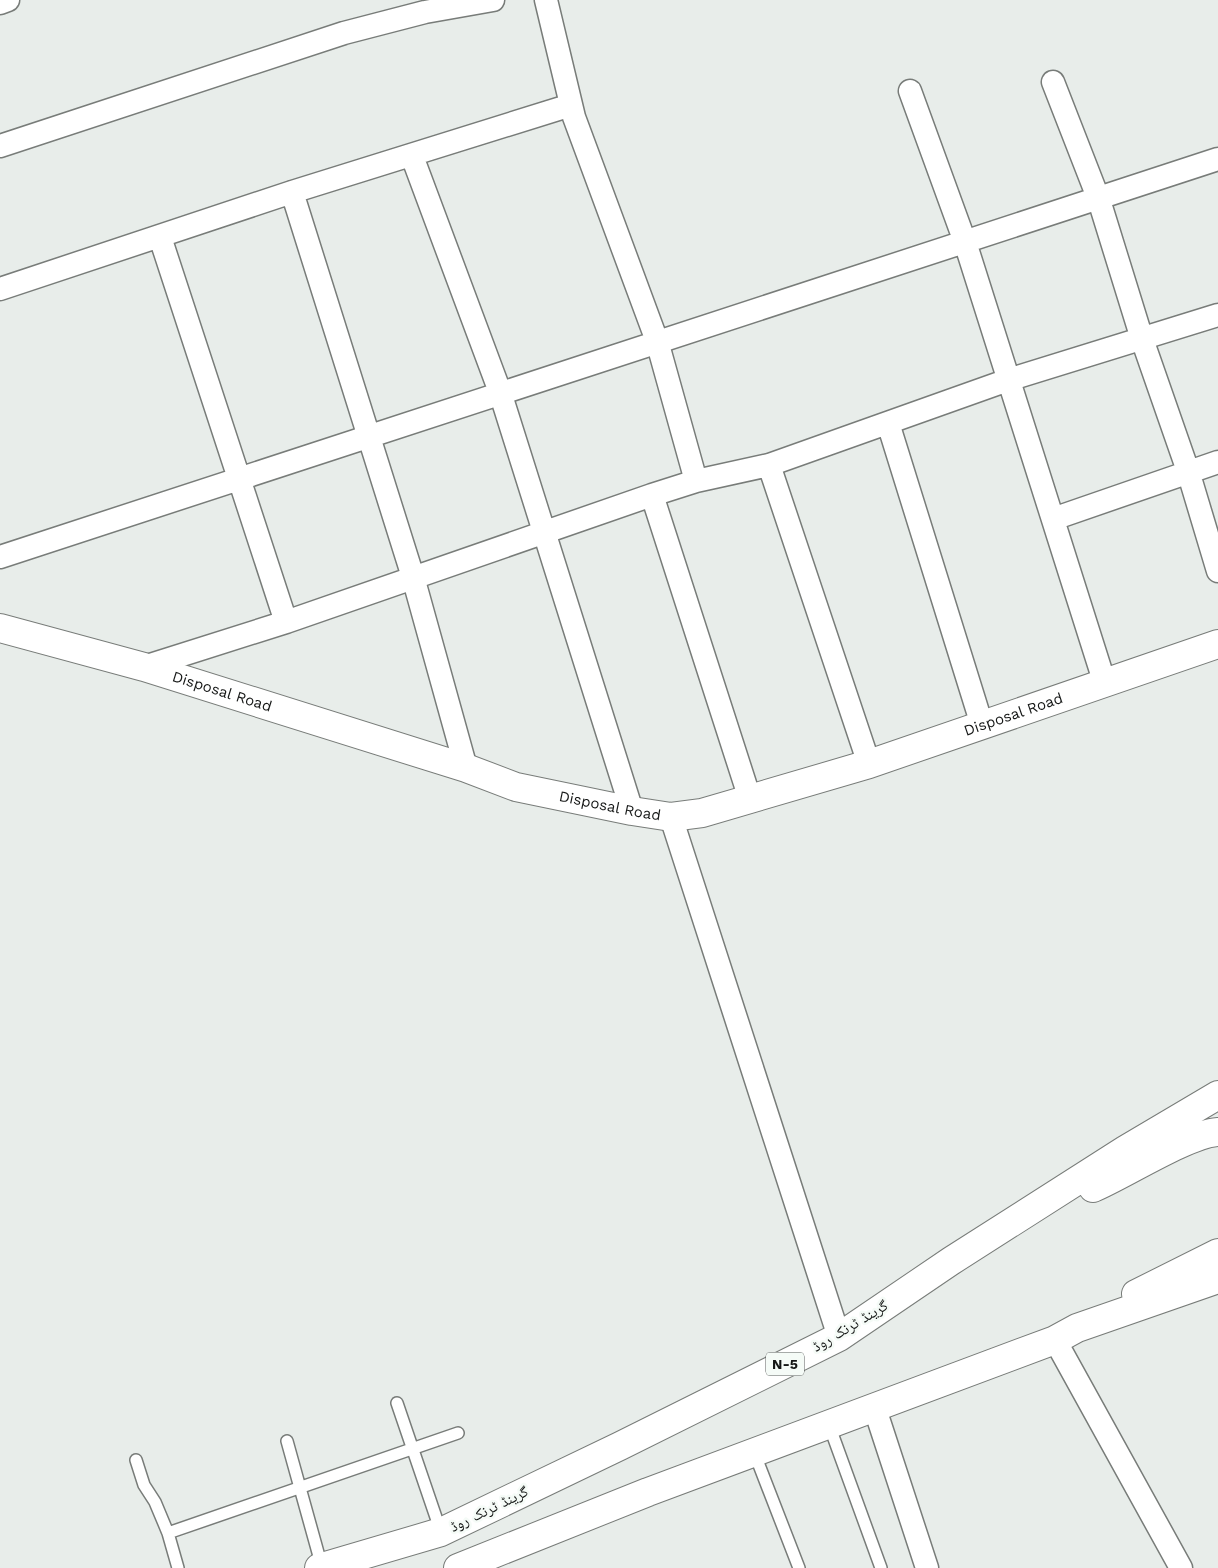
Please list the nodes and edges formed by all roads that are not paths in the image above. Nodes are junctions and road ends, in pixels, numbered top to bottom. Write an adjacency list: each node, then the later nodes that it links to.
1 (8, 0): 4 (street)
2 (493, 0): 8 (street)
3 (546, 0): 7 (street)
4 (0, 2)
5 (1053, 82): 12 (street)
6 (910, 91): 14 (street)
7 (571, 105): 9 (street); 18 (street)
8 (0, 146)
9 (412, 156): 11 (street); 20 (street)
10 (1218, 159): 12 (street)
11 (292, 192): 13 (street); 22 (street)
12 (1099, 200): 14 (street); 17 (street)
13 (160, 237): 15 (street); 26 (street)
14 (965, 242): 18 (street); 19 (street)
15 (0, 289)
16 (1218, 315): 17 (street)
17 (1142, 339): 19 (street); 25 (street)
18 (657, 341): 20 (street); 27 (street)
19 (1008, 380): 21 (street); 29 (street)
20 (500, 392): 22 (street); 30 (street)
21 (888, 424): 24 (street); 39 (street)
22 (368, 437): 26 (street); 33 (street)
23 (1218, 462): 25 (street)
24 (770, 465): 27 (street); 40 (street)
25 (1188, 471): 29 (street); 32 (street)
26 (240, 479): 31 (street); 34 (street)
27 (696, 481): 28 (street)
28 (652, 495): 30 (street); 42 (street)
29 (1053, 520): 38 (street)
30 (544, 532): 33 (street); 43 (street)
31 (0, 558)
32 (1218, 571)
33 (414, 577): 34 (street); 41 (street)
34 (286, 622): 37 (street)
35 (0, 628): 37 (main road, Disposal Road)
36 (1218, 644): 38 (main road, Disposal Road)
37 (144, 667): 41 (main road, Disposal Road)
38 (1105, 684): 39 (main road, Disposal Road)
39 (982, 725): 40 (main road, Disposal Road)
40 (869, 764): 42 (main road, Disposal Road)
41 (466, 768): 43 (main road, Disposal Road)
42 (750, 799): 44 (main road, Disposal Road)
43 (632, 812): 44 (main road, Disposal Road)
44 (671, 817): 51 (street)
45 (1218, 1095): 47 (main road, گرینڈ ٹرنک روڈ / N-5)
46 (1218, 1132): 47 (main road)
47 (1015, 1221): 51 (main road, گرینڈ ٹرنک روڈ / N-5)
48 (1218, 1253): 50 (main road)
49 (1218, 1279): 50 (main road)
50 (1066, 1334): 53 (main road); 69 (street)
51 (839, 1336): 61 (main road, گرینڈ ٹرنک روڈ / N-5)
52 (396, 1403): 57 (lane)
53 (875, 1409): 54 (main road); 68 (street)
54 (829, 1424): 58 (main road); 67 (lane)
55 (458, 1432): 57 (lane)
56 (287, 1441): 60 (lane)
57 (412, 1449): 60 (lane); 61 (lane)
58 (754, 1452): 65 (main road); 66 (lane)
59 (136, 1460): 62 (lane)
60 (300, 1488): 62 (lane); 64 (lane)
61 (441, 1532): 64 (main road, گرینڈ ٹرنک روڈ / N-5)
62 (168, 1533): 63 (lane)
63 (178, 1568)
64 (321, 1568)
65 (458, 1568)
66 (799, 1568)
67 (881, 1568)
68 (927, 1568)
69 (1181, 1568)

